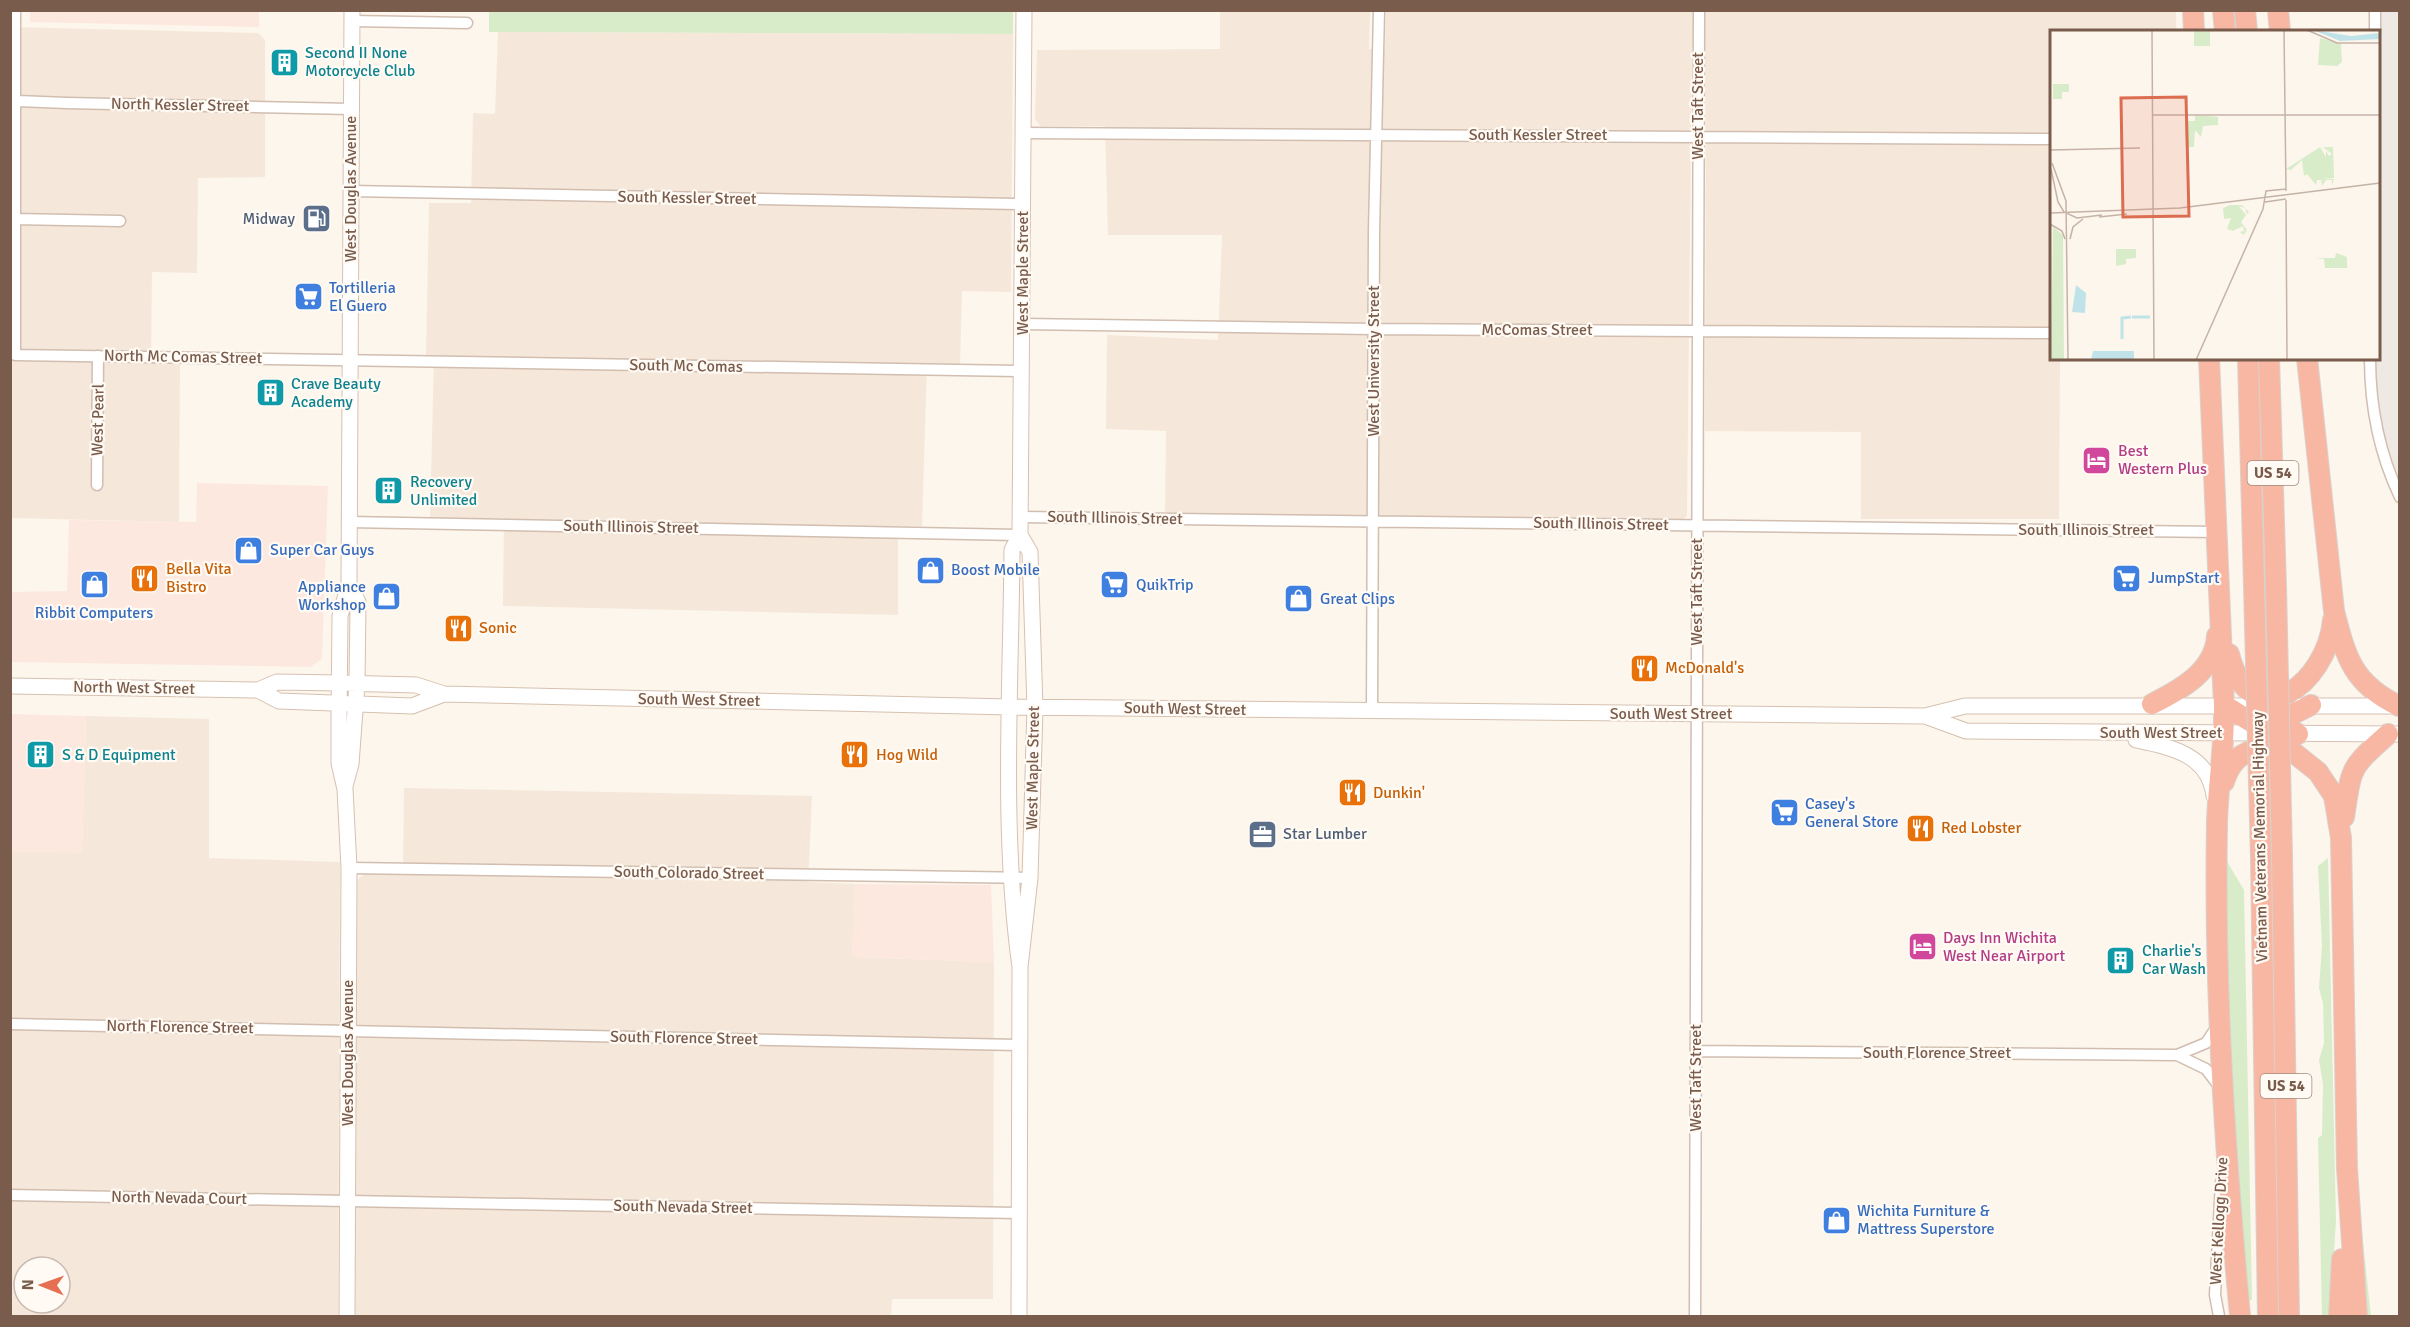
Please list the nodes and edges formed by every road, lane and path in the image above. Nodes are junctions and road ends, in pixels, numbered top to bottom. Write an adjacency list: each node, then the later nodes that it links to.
1 (15, 10): 17 (street)
2 (1024, 10): 19 (main road, West Maple Street)
3 (1379, 10): 20 (street, West University Street)
4 (1699, 10): 21 (street, West Taft Street)
5 (2193, 10): 12 (highway)
6 (2223, 10): 13 (highway)
7 (2246, 10): 14 (highway)
8 (2278, 10): 15 (highway)
9 (2375, 10): 16 (street)
10 (352, 16): 11 (street); 18 (main road, West Douglas Avenue)
11 (467, 23)
12 (2194, 30)
13 (2225, 30)
14 (2247, 30)
15 (2280, 30)
16 (2375, 30)
17 (13, 97): 18 (street, North Kessler Street); 25 (street)
18 (352, 109): 23 (main road, West Douglas Avenue)
19 (1023, 133): 20 (street, South Kessler Street); 24 (main road, West Maple Street)
20 (1377, 135): 21 (street, South Kessler Street); 29 (street, West University Street)
21 (1698, 136): 22 (street, South Kessler Street); 30 (street, West Taft Street)
22 (2050, 139)
23 (351, 191): 24 (street, South Kessler Street); 33 (main road, West Douglas Avenue)
24 (1023, 204): 28 (main road, West Maple Street)
25 (14, 219): 26 (street); 27 (street)
26 (120, 221)
27 (12, 238): 32 (street, North Mc Comas Street)
28 (1022, 324): 29 (street, McComas Street); 39 (main road, West Maple Street)
29 (1374, 329): 30 (street, McComas Street); 43 (street, West University Street)
30 (1698, 332): 31 (street, McComas Street); 45 (street, West Taft Street)
31 (2050, 333)
32 (98, 356): 33 (street, North Mc Comas Street); 40 (street, West Pearl)
33 (351, 359): 39 (street, South Mc Comas); 44 (main road, West Douglas Avenue)
34 (2209, 360): 46 (highway)
35 (2248, 360): 106 (highway, Vietnam Veterans Memorial Highway / US 54, bridge)
36 (2269, 360): 88 (highway, Vietnam Veterans Memorial Highway / US 54, bridge)
37 (2307, 360): 50 (highway)
38 (2370, 360): 41 (street)
39 (1022, 371): 42 (main road, West Maple Street)
40 (97, 485)
41 (2400, 497)
42 (1020, 518): 43 (street, South Illinois Street); 47 (main road, West Maple Street)
43 (1373, 521): 45 (street, South Illinois Street); 67 (street, West University Street)
44 (349, 522): 47 (street, South Illinois Street); 49 (main road, West Douglas Avenue)
45 (1697, 525): 46 (street, South Illinois Street); 68 (street, West Taft Street)
46 (2217, 532): 48 (highway)
47 (1020, 535): 65 (main road, West Maple Street); 66 (main road, West Maple Street)
48 (2219, 582): 51 (highway); 61 (highway)
49 (349, 584): 54 (main road, West Douglas Avenue); 55 (main road, West Douglas Avenue)
50 (2334, 611): 53 (highway); 64 (highway)
51 (2221, 622): 52 (highway); 62 (highway)
52 (2237, 679): 53 (highway); 70 (highway)
53 (2306, 682): 70 (highway)
54 (339, 683): 55 (main road, South West Street); 57 (main road, North West Street); 59 (main road, West Douglas Avenue)
55 (357, 684): 58 (main road, South West Street); 60 (main road, West Douglas Avenue)
56 (10, 686): 57 (main road, North West Street)
57 (258, 690): 59 (main road, North West Street)
58 (444, 694): 60 (main road, South West Street); 65 (main road, South West Street)
59 (339, 703): 60 (main road, South West Street); 76 (main road, West Douglas Avenue)
60 (356, 703): 76 (main road, West Douglas Avenue)
61 (2152, 704): 62 (main road, South West Street); 69 (main road, South West Street)
62 (2224, 705): 70 (highway); 71 (highway)
63 (2311, 705): 64 (main road); 70 (highway)
64 (2399, 706)
65 (1010, 707): 66 (main road, South West Street); 77 (main road, West Maple Street)
66 (1035, 708): 67 (main road, South West Street); 78 (main road, West Maple Street)
67 (1372, 711): 68 (main road, South West Street)
68 (1696, 714): 69 (main road, South West Street); 91 (street, West Taft Street)
69 (1925, 716): 72 (main road, South West Street)
70 (2267, 721): 71 (highway); 74 (highway); 75 (highway)
71 (2230, 733): 72 (main road, South West Street); 79 (highway)
72 (2103, 734): 80 (main road)
73 (2394, 734): 74 (main road); 81 (highway)
74 (2296, 743): 75 (highway); 81 (highway)
75 (2238, 757): 79 (highway)
76 (345, 789): 82 (main road, West Douglas Avenue)
77 (1010, 794): 78 (main road); 83 (main road, West Maple Street)
78 (1033, 794): 84 (main road, West Maple Street)
79 (2219, 800): 80 (highway)
80 (2217, 822): 86 (highway)
81 (2341, 838): 95 (highway)
82 (349, 868): 83 (street, South Colorado Street); 89 (main road, West Douglas Avenue)
83 (1010, 878): 84 (street, South Colorado Street); 85 (main road, West Maple Street)
84 (1030, 878): 85 (main road, West Maple Street)
85 (1020, 967): 90 (main road, West Maple Street)
86 (2220, 1020): 92 (street, South Florence Street); 93 (highway)
87 (10, 1024): 89 (street, North Florence Street)
88 (2285, 1026): 107 (highway, Vietnam Veterans Memorial Highway / US 54); 108 (highway)
89 (349, 1030): 90 (street, South Florence Street); 97 (main road, West Douglas Avenue)
90 (1020, 1045): 98 (main road, West Maple Street)
91 (1696, 1051): 92 (street, South Florence Street); 102 (street, West Taft Street)
92 (2177, 1055): 93 (street, South Florence Street)
93 (2222, 1091): 94 (highway)
94 (2223, 1126): 99 (street, West Kellogg Drive); 105 (highway)
95 (2347, 1168): 109 (highway); 110 (highway)
96 (10, 1195): 97 (street, North Nevada Court)
97 (347, 1202): 98 (street, South Nevada Street); 100 (main road, West Douglas Avenue)
98 (1020, 1213): 101 (main road, West Maple Street)
99 (2216, 1295): 103 (street); 104 (street, West Kellogg Drive)
100 (346, 1317)
101 (1020, 1317)
102 (1695, 1317)
103 (2210, 1317)
104 (2218, 1317)
105 (2240, 1317)
106 (2268, 1317)
107 (2289, 1317)
108 (2300, 1317)
109 (2339, 1317)
110 (2357, 1317)

